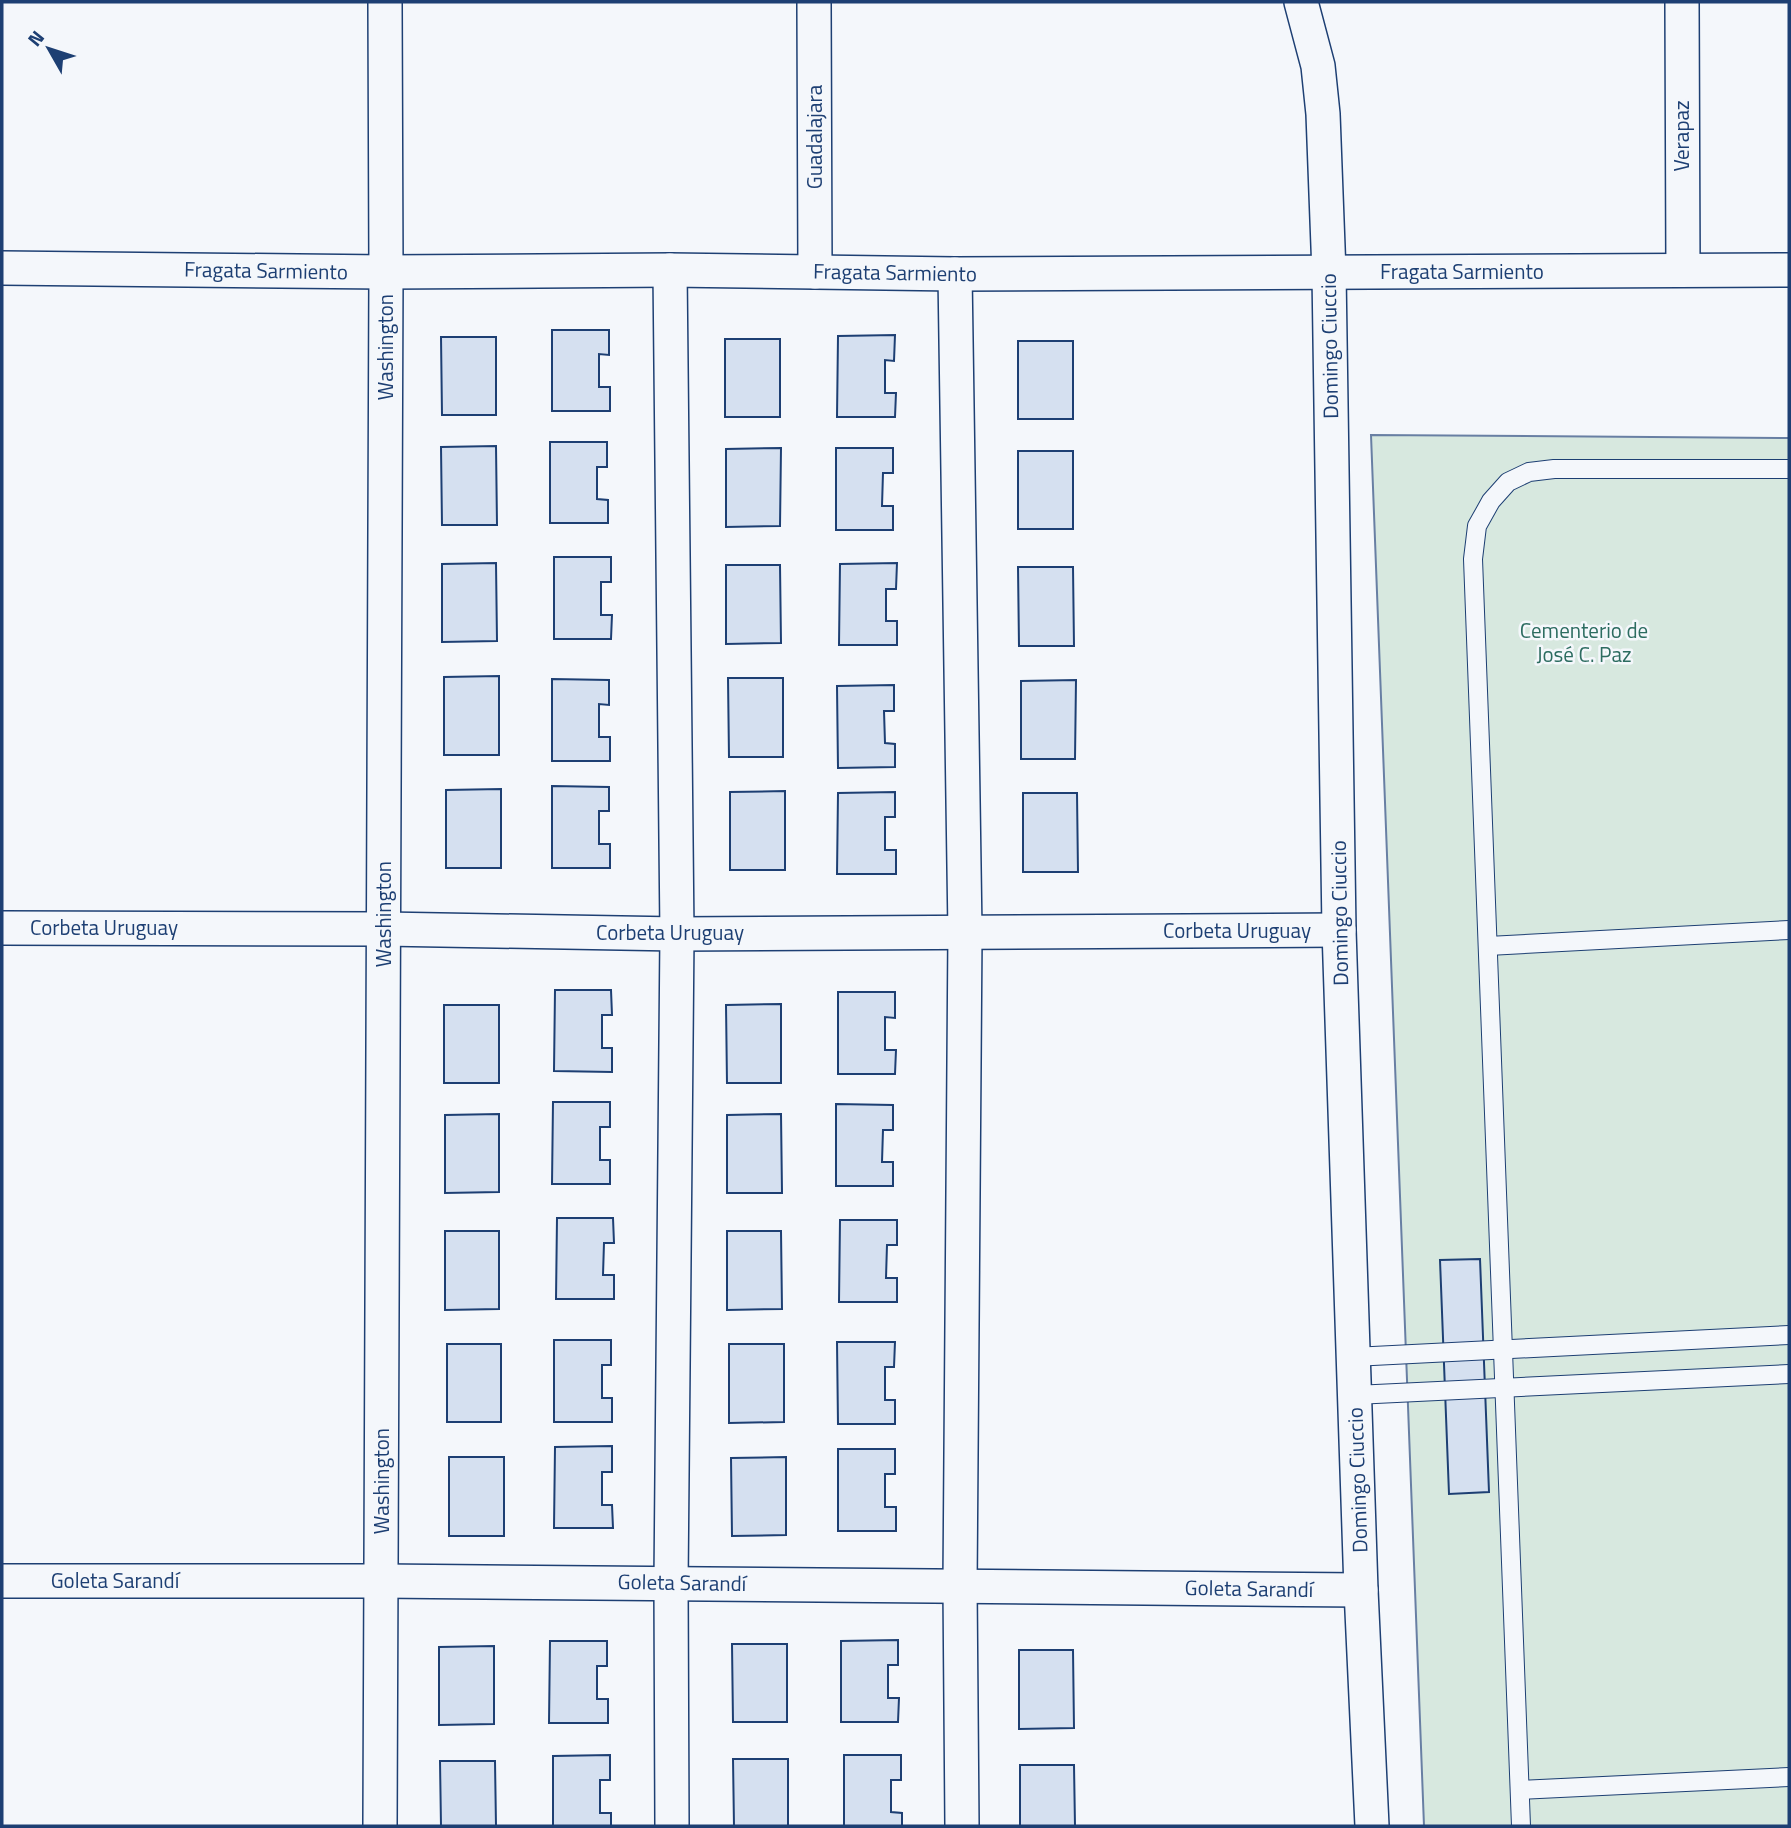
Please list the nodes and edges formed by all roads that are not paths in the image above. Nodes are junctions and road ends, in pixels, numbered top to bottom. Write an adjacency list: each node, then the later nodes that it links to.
1 (385, 2): 9 (street, Washington)
2 (814, 2): 10 (street, Guadalajara)
3 (1301, 2): 11 (street, Domingo Ciuccio)
4 (1682, 2): 7 (street, Verapaz)
5 (2, 268): 9 (street, Fragata Sarmiento)
6 (670, 270): 9 (street, Fragata Sarmiento); 10 (street, Fragata Sarmiento); 19 (street)
7 (1683, 270): 8 (street, Fragata Sarmiento); 11 (street, Fragata Sarmiento)
8 (1789, 270)
9 (387, 272): 15 (street, Washington)
10 (815, 272): 12 (street, Fragata Sarmiento)
11 (1329, 273): 12 (street, Fragata Sarmiento); 16 (street, Domingo Ciuccio)
12 (955, 274): 18 (street)
13 (1789, 469): 20 (lane)
14 (2, 928): 15 (street, Corbeta Uruguay)
15 (384, 929): 19 (street, Corbeta Uruguay); 28 (street, Washington)
16 (1339, 930): 18 (street, Corbeta Uruguay); 23 (street, Domingo Ciuccio)
17 (1789, 930): 20 (lane)
18 (965, 932): 19 (street, Corbeta Uruguay); 30 (street)
19 (677, 934): 29 (street)
20 (1488, 946): 22 (lane)
21 (1789, 1335): 22 (lane)
22 (1503, 1349): 23 (lane); 25 (lane)
23 (1353, 1357): 26 (street, Domingo Ciuccio)
24 (1789, 1374): 25 (lane)
25 (1504, 1389): 26 (lane); 33 (lane)
26 (1355, 1395): 31 (street, Domingo Ciuccio)
27 (2, 1581): 28 (street, Goleta Sarandí)
28 (381, 1581): 29 (street, Goleta Sarandí); 34 (street, Washington)
29 (671, 1583): 30 (street, Goleta Sarandí); 35 (street)
30 (960, 1586): 31 (street, Goleta Sarandí); 36 (street)
31 (1361, 1590): 37 (street, Domingo Ciuccio)
32 (1789, 1777): 33 (lane)
33 (1520, 1790): 38 (lane)
34 (380, 1826)
35 (672, 1826)
36 (962, 1826)
37 (1372, 1826)
38 (1521, 1826)

